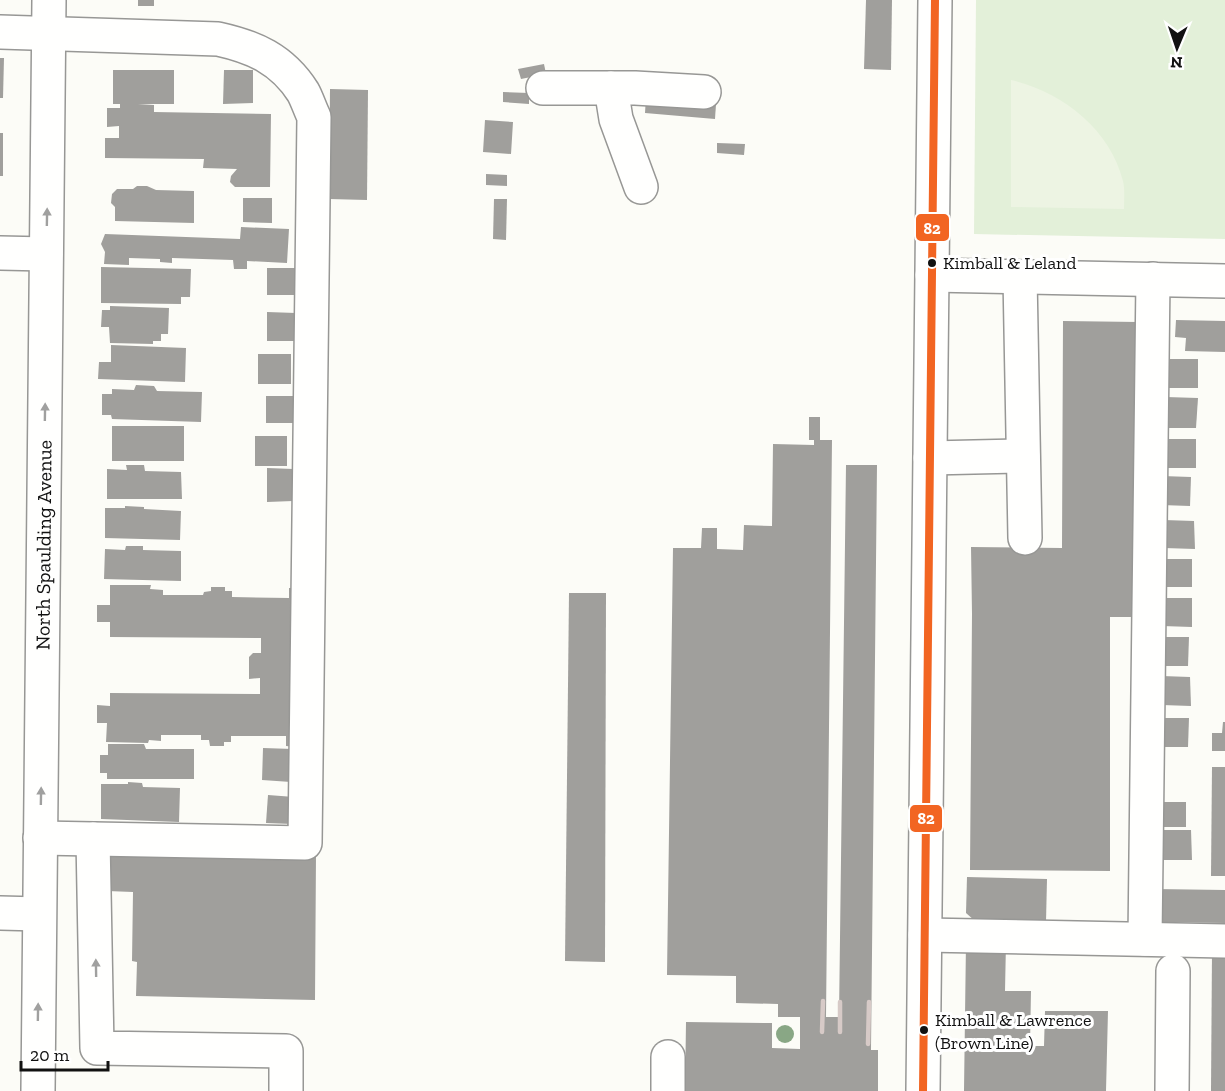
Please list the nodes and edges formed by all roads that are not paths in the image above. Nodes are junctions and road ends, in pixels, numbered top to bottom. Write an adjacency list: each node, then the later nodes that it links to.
1 (49, 0): 4 (street, North Spaulding Avenue)
2 (935, 0): 11 (street)
3 (0, 32): 4 (street)
4 (49, 33): 10 (street, North Spaulding Avenue, one-way to 4); 19 (street)
5 (543, 88): 6 (street)
6 (611, 88): 7 (street); 8 (street)
7 (704, 92)
8 (641, 187)
9 (0, 253): 10 (street)
10 (46, 254): 18 (street, North Spaulding Avenue, one-way to 10)
11 (932, 275): 12 (street); 16 (street)
12 (1020, 277): 13 (street); 15 (street)
13 (1153, 279): 14 (street); 23 (street)
14 (1225, 281)
15 (1023, 456): 16 (street); 17 (street)
16 (930, 458): 22 (street)
17 (1025, 538)
18 (40, 838): 19 (street); 21 (street, North Spaulding Avenue)
19 (93, 838): 28 (street, one-way to 19)
20 (0, 913): 21 (street)
21 (39, 914): 27 (street, North Spaulding Avenue, one-way to 21)
22 (925, 934): 23 (street); 30 (street)
23 (1145, 939): 24 (street)
24 (1225, 940)
25 (1173, 971): 31 (street)
26 (668, 1058): 29 (street)
27 (38, 1091)
28 (286, 1091)
29 (668, 1091)
30 (923, 1091)
31 (1172, 1091)

